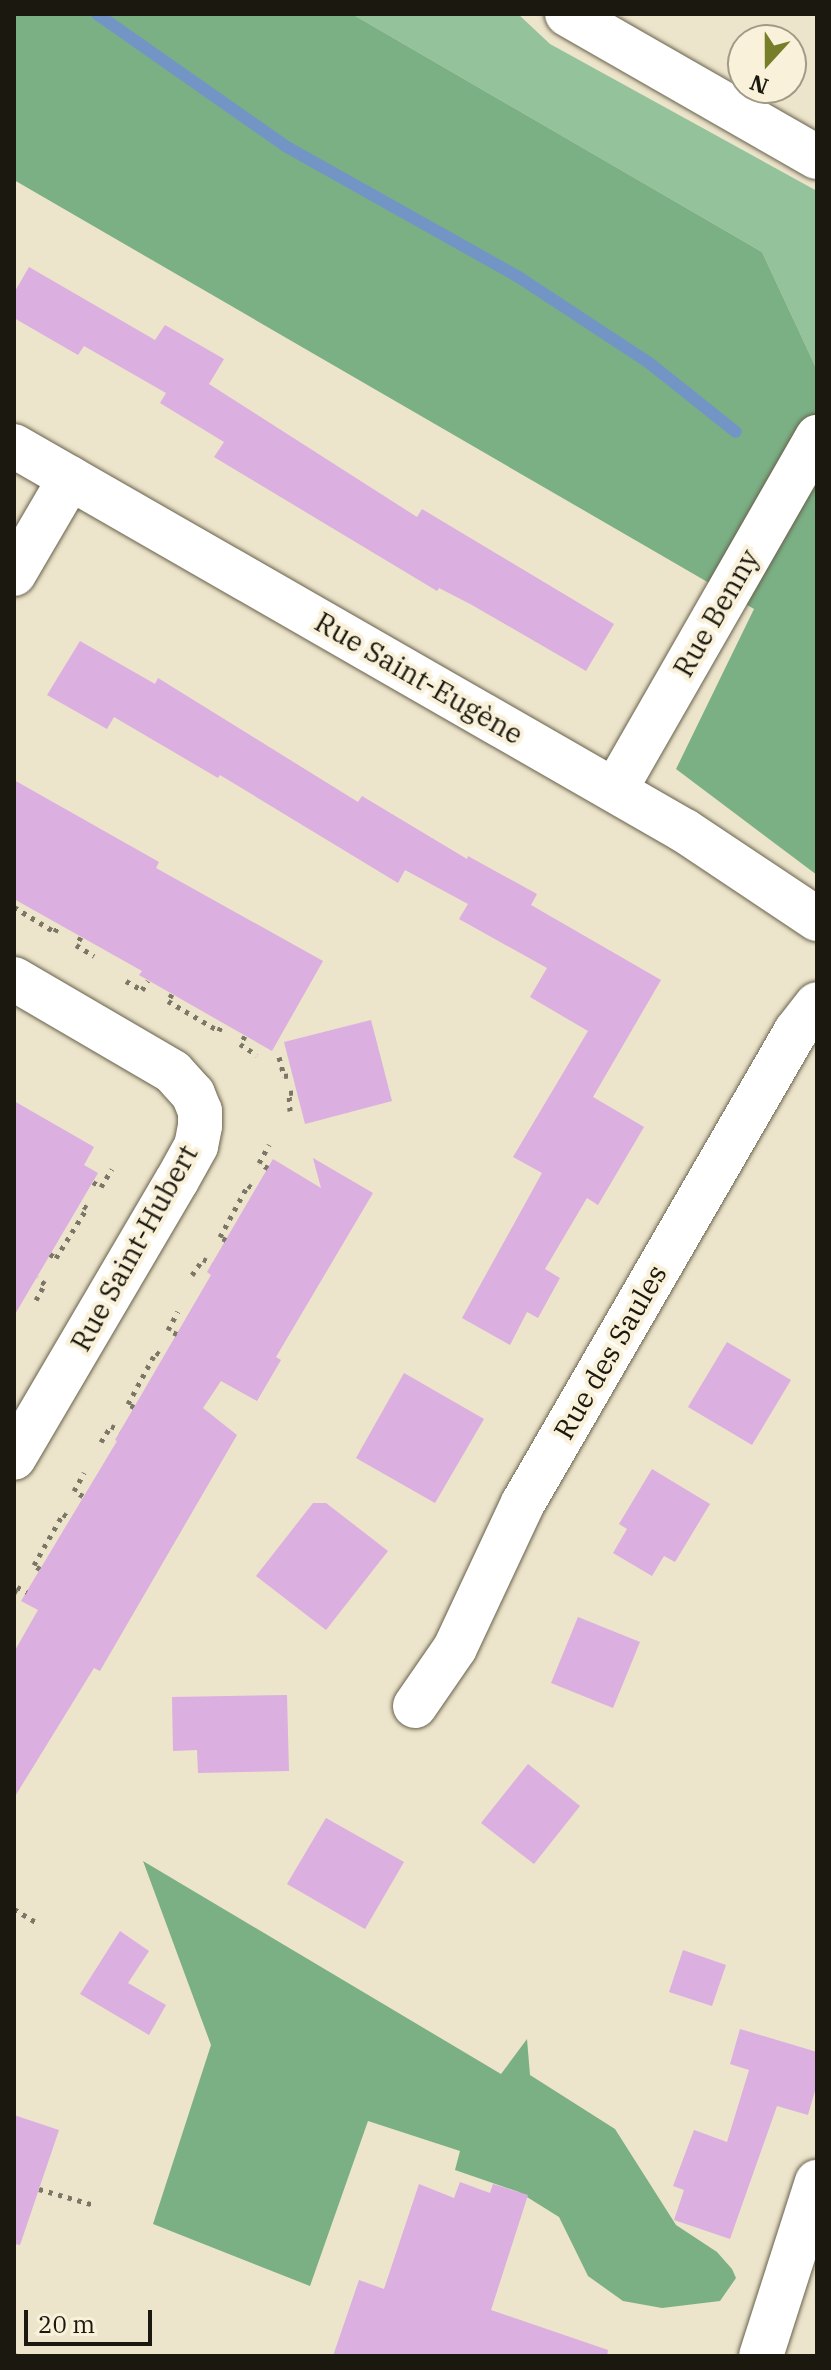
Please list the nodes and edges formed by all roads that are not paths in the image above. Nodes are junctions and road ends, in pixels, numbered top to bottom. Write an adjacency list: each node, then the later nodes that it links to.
1 (567, 14): 2 (street)
2 (817, 157)
3 (817, 437): 7 (street, Rue Benny)
4 (14, 446): 5 (street, Rue Saint-Eugène)
5 (70, 478): 6 (street); 7 (street, Rue Saint-Eugène)
6 (14, 574)
7 (615, 790): 8 (street, Rue Saint-Eugène)
8 (817, 919)
9 (14, 979): 11 (street, Rue Saint-Hubert)
10 (817, 1004): 12 (street, Rue des Saules)
11 (14, 1458)
12 (415, 1706)
13 (817, 2182): 14 (street)
14 (761, 2356)

